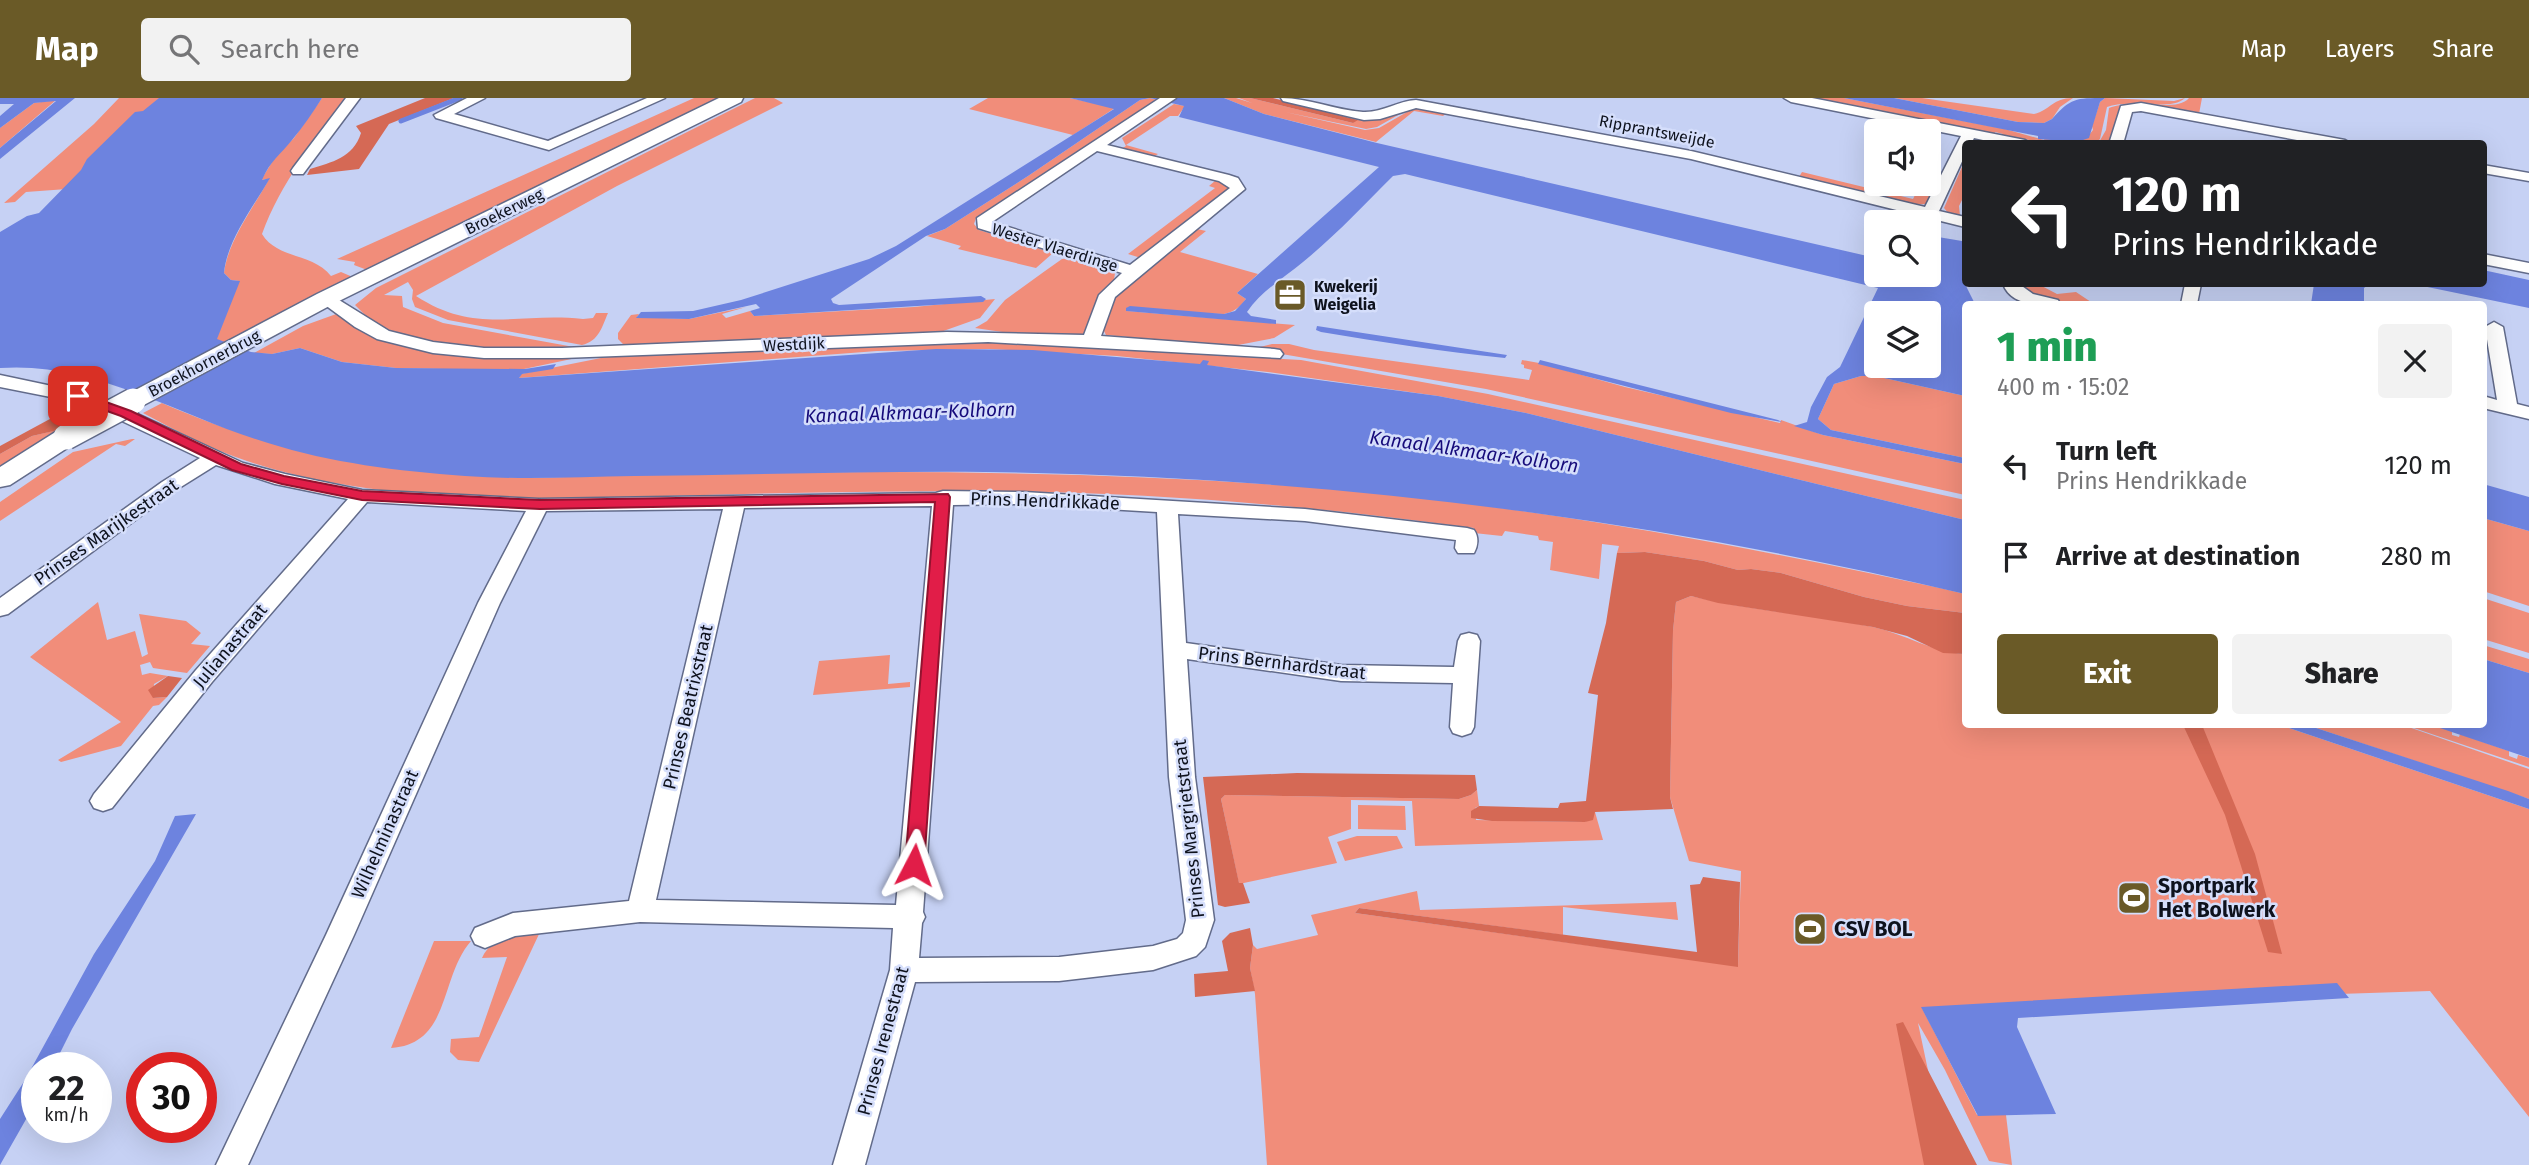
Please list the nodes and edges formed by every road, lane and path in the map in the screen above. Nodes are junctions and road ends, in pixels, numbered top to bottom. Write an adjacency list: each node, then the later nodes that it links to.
1 (353, 98): 18 (street)
2 (478, 98): 3 (street)
3 (658, 98)
4 (734, 98): 28 (street, Broekerweg)
5 (1288, 98): 9 (street, Ripprantsweijde)
6 (1365, 98): 9 (street)
7 (1791, 98): 10 (street)
8 (1165, 101): 15 (street)
9 (1346, 113): 20 (street, Ripprantsweijde)
10 (1969, 133): 11 (street); 12 (street)
11 (1966, 140)
12 (2005, 140)
13 (2117, 140): 14 (street)
14 (2323, 140)
15 (1094, 146): 26 (street, Wester Vlaerdinge); 26 (street, Wester Vlaerdinge)
16 (1962, 147): 21 (street)
17 (2487, 170): 19 (street)
18 (298, 172)
19 (2529, 177)
20 (1918, 210)
21 (1931, 210)
22 (1941, 216): 23 (street, Ripprantsweijde)
23 (1962, 221)
24 (2487, 260): 25 (street)
25 (2529, 268)
26 (1133, 271): 32 (street, Wester Vlaerdinge)
27 (2013, 287): 29 (street)
28 (325, 299): 30 (street, Broekerweg); 32 (street, Westdijk)
29 (2042, 301)
30 (275, 326): 39 (street, Broekhornerbrug, bridge)
31 (2494, 327): 36 (street)
32 (1090, 341): 33 (street, Westdijk)
33 (1274, 354)
34 (0, 381): 38 (street, Prins Hendrikkade)
35 (2487, 403): 36 (street)
36 (2508, 408): 37 (street)
37 (2529, 413)
38 (214, 458): 40 (street, Prins Hendrikkade); 46 (street, Prinses Marijkestraat)
39 (0, 479)
40 (362, 496): 43 (street, Prins Hendrikkade); 51 (street, Julianastraat)
41 (943, 497): 42 (street, Prins Hendrikkade); 44 (street, Prins Hendrikkade); 53 (street, Prinses Irenestraat)
42 (735, 502): 43 (street, Prins Hendrikkade); 52 (street, Prinses Beatrixstraat)
43 (540, 505): 56 (street, Wilhelminastraat)
44 (1167, 506): 45 (street, Prins Hendrikkade); 48 (street, Prinses Margrietstraat)
45 (1466, 548)
46 (0, 609)
47 (1469, 641): 49 (street)
48 (1174, 649): 49 (street, Prins Bernhardstraat); 55 (street, Prinses Margrietstraat)
49 (1465, 675): 50 (street)
50 (1462, 727)
51 (103, 801)
52 (640, 911): 53 (street); 54 (street)
53 (911, 916): 55 (street, Prinses Irenestraat)
54 (485, 936)
55 (904, 970): 57 (street, Prinses Irenestraat)
56 (232, 1165)
57 (849, 1165)

